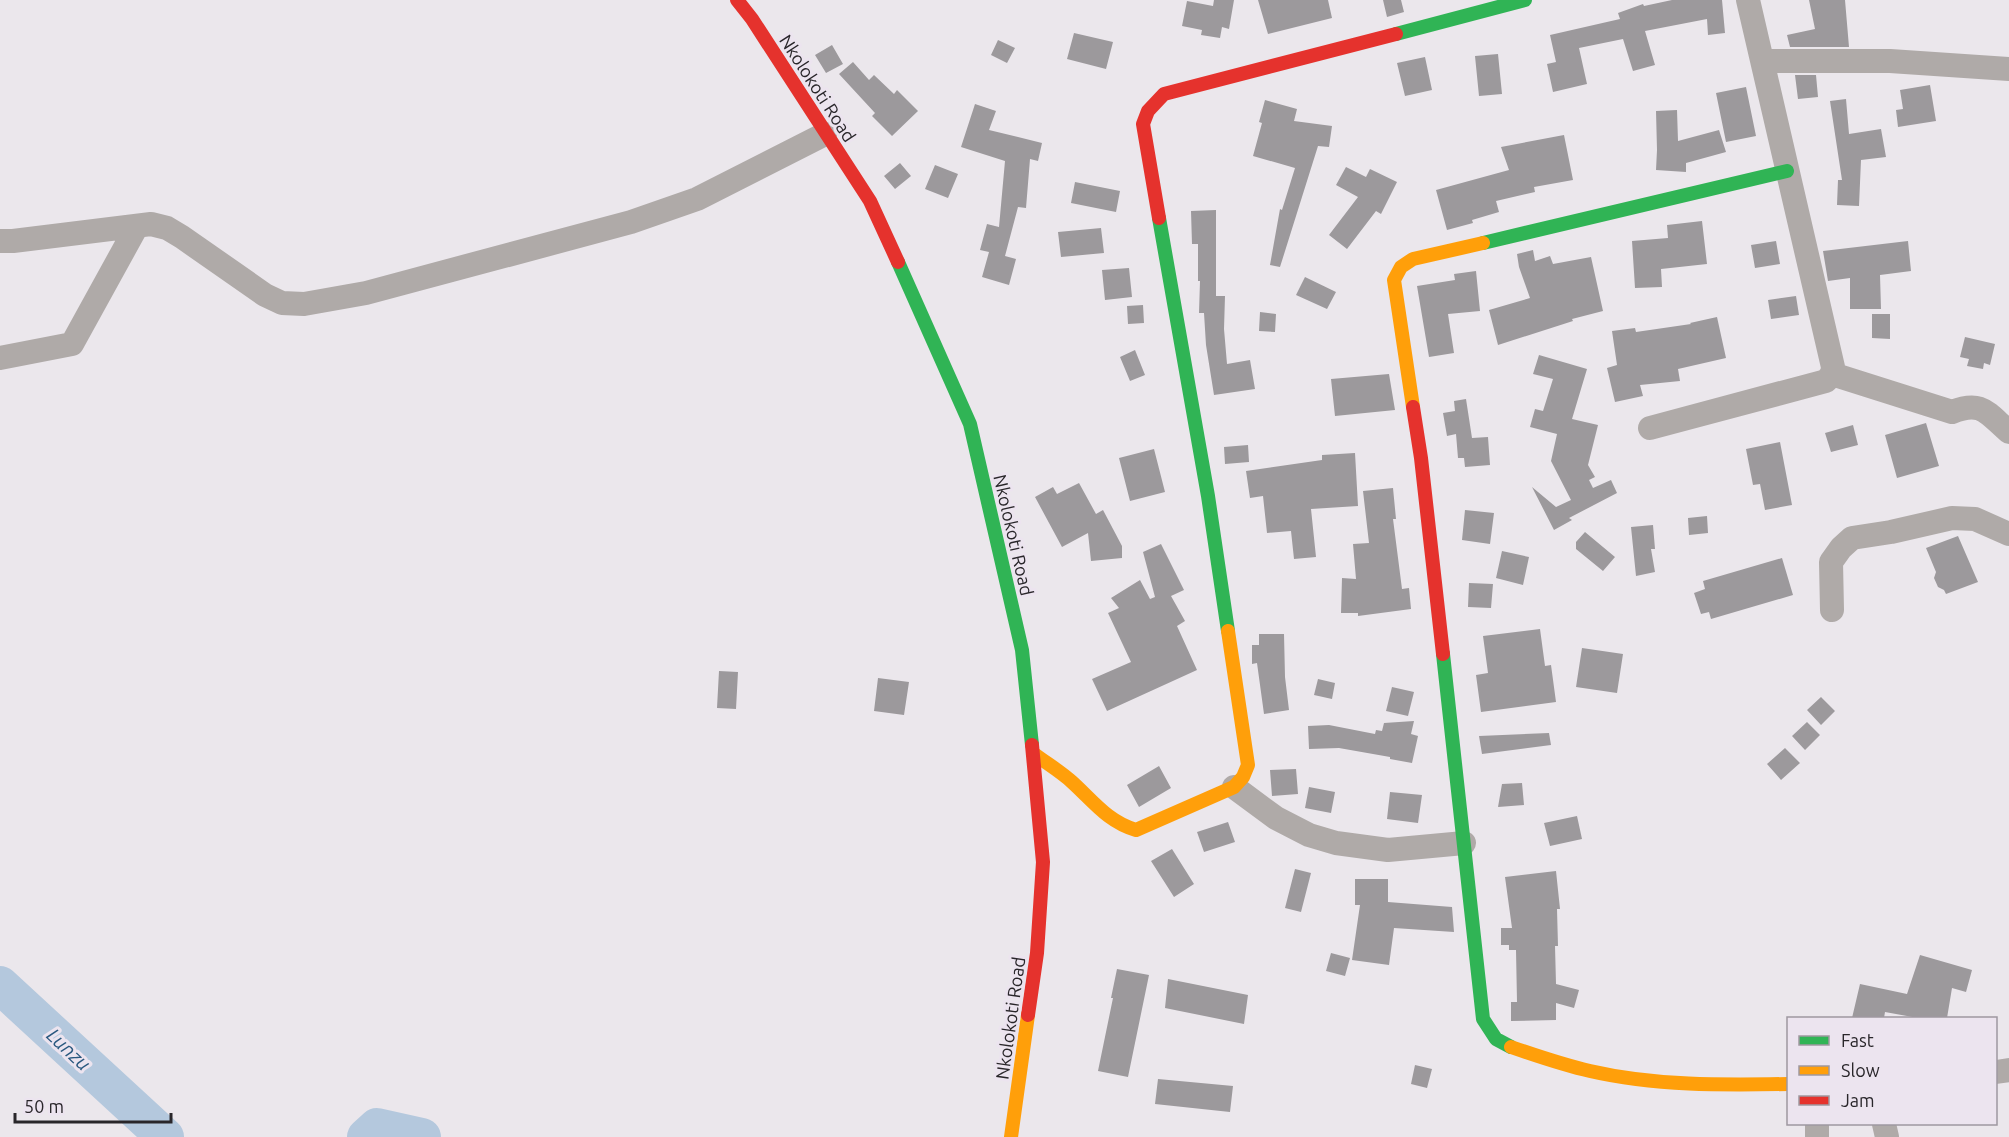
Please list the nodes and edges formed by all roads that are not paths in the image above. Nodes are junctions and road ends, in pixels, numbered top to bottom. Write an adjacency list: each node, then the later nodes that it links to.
1 (737, 0): 6 (street, Nkolokoti Road)
2 (1525, 0): 17 (street)
3 (1748, 0): 4 (street)
4 (1763, 60): 5 (street); 7 (street)
5 (2009, 69)
6 (825, 134): 8 (street); 16 (street, Nkolokoti Road)
7 (1787, 171): 11 (street); 18 (street)
8 (137, 226): 9 (street); 10 (street)
9 (0, 241)
10 (0, 358)
11 (1832, 374): 12 (street); 13 (street)
12 (1650, 428)
13 (2009, 432)
14 (2009, 534): 15 (street)
15 (1832, 610)
16 (1034, 753): 17 (street); 20 (street, Nkolokoti Road)
17 (1234, 788): 18 (street)
18 (1464, 843): 19 (street)
19 (1787, 1084)
20 (1011, 1137)

